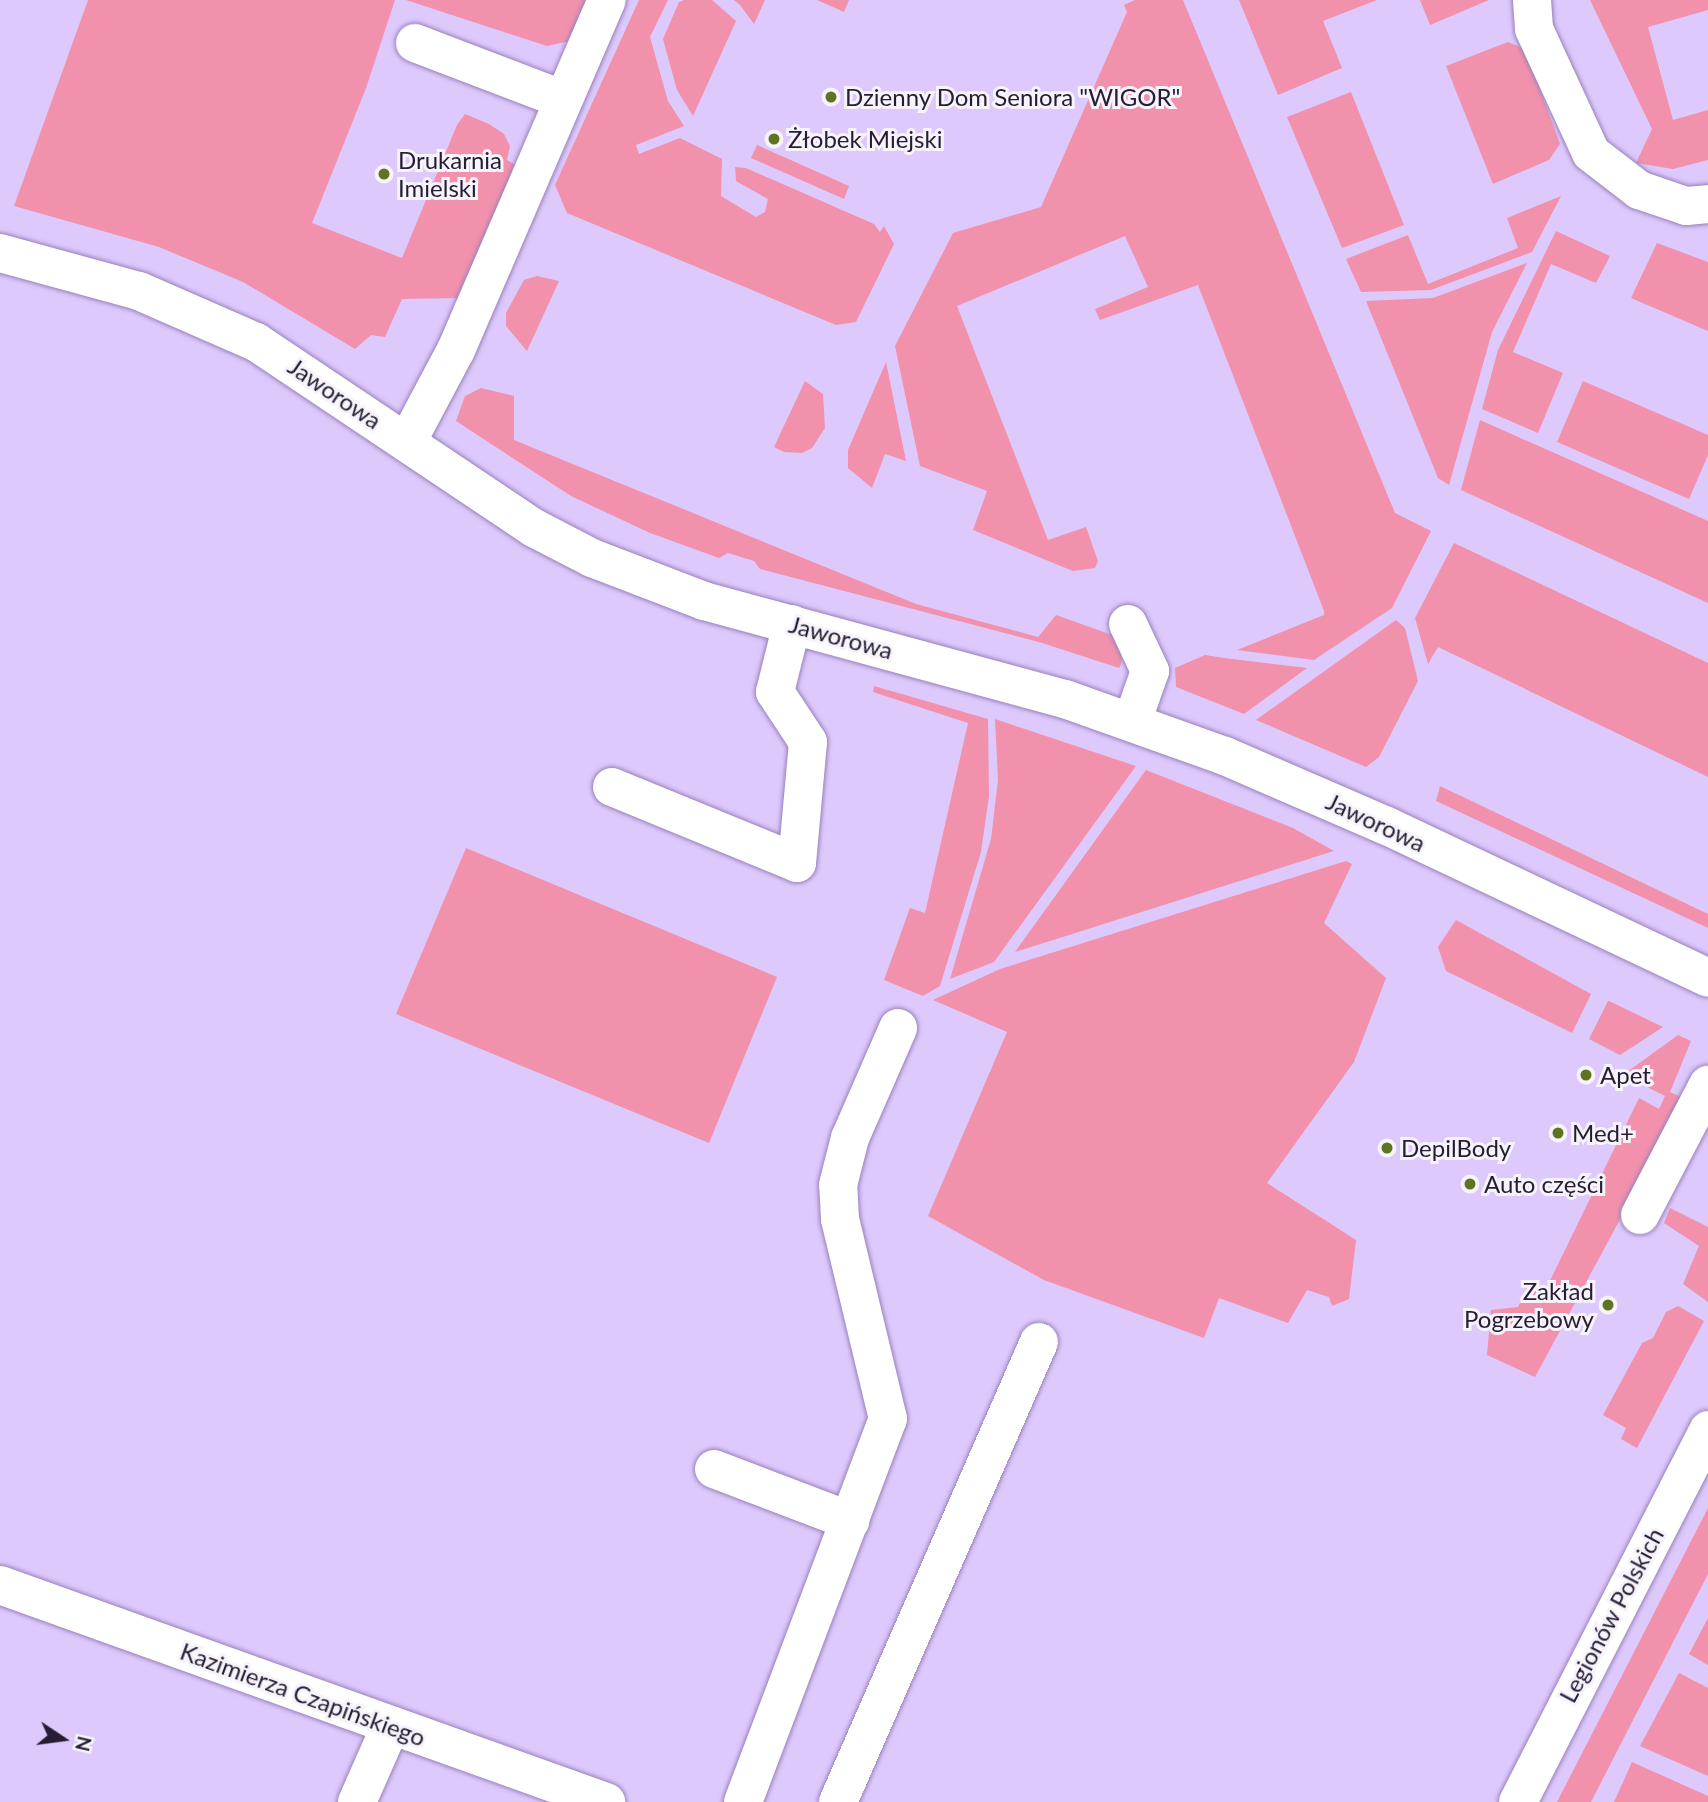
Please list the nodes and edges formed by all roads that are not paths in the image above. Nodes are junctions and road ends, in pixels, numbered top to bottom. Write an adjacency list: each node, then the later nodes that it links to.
1 (607, 0): 4 (street)
2 (1532, 0): 5 (street)
3 (415, 43): 4 (street)
4 (562, 99): 7 (street)
5 (1708, 204)
6 (0, 253): 7 (street, Jaworowa)
7 (407, 442): 8 (street, Jaworowa)
8 (792, 624): 10 (street, Jaworowa); 11 (street)
9 (1128, 624): 10 (street)
10 (1132, 722): 12 (street, Jaworowa)
11 (612, 788)
12 (1708, 978)
13 (898, 1028): 19 (street)
14 (1708, 1085): 15 (street)
15 (1640, 1215)
16 (1040, 1342): 25 (street)
17 (1708, 1430): 26 (street, Legionów Polskich)
18 (714, 1469): 19 (street)
19 (850, 1521): 24 (street)
20 (0, 1585): 21 (street, Kazimierza Czapińskiego)
21 (391, 1725): 22 (street); 23 (street, Kazimierza Czapińskiego)
22 (357, 1802)
23 (606, 1802)
24 (743, 1802)
25 (838, 1802)
26 (1518, 1802)

